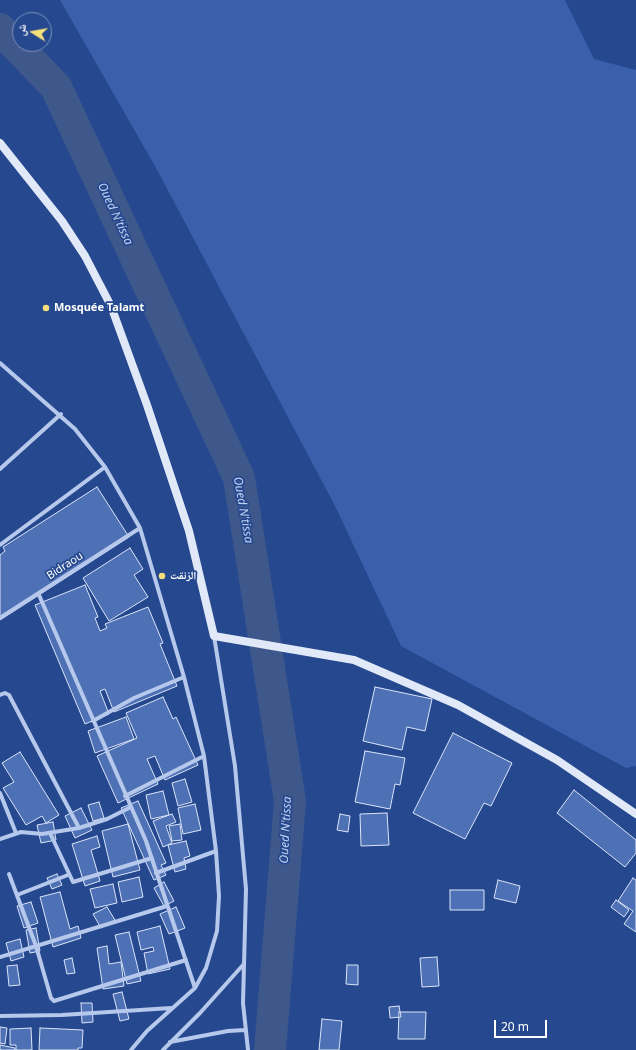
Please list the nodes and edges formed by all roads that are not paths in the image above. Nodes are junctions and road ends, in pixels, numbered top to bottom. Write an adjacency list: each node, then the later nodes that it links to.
1 (0, 143): 10 (main road)
2 (0, 364): 3 (street)
3 (60, 414): 4 (street); 5 (street)
4 (105, 467): 6 (street); 7 (street)
5 (0, 469)
6 (140, 528): 8 (street, Bidraou); 11 (street)
7 (0, 545)
8 (39, 595): 9 (street, Bidraou); 13 (street)
9 (0, 618)
10 (214, 636): 18 (main road); 33 (street)
11 (184, 677): 13 (street); 14 (street)
12 (0, 695): 19 (street)
13 (93, 721): 16 (street)
14 (204, 756): 16 (street); 23 (street)
15 (0, 793): 20 (street)
16 (125, 796): 17 (street)
17 (131, 807): 19 (street); 24 (street)
18 (636, 814)
19 (79, 828): 21 (street)
20 (16, 833): 21 (street); 22 (street)
21 (50, 833): 27 (street)
22 (0, 839)
23 (216, 851): 25 (street); 34 (street)
24 (152, 858): 25 (street); 27 (street)
25 (156, 873): 29 (street)
26 (9, 874): 28 (street)
27 (68, 875): 28 (street)
28 (17, 894): 30 (street)
29 (167, 906): 30 (street); 32 (street)
30 (36, 946): 31 (street); 32 (street)
31 (0, 957)
32 (186, 960): 34 (street)
33 (243, 965): 37 (street); 38 (street)
34 (195, 988): 35 (street)
35 (172, 1008): 36 (street); 39 (street)
36 (0, 1016)
37 (245, 1030): 38 (street); 41 (street)
38 (169, 1042): 40 (street)
39 (131, 1050)
40 (163, 1050)
41 (248, 1050)

